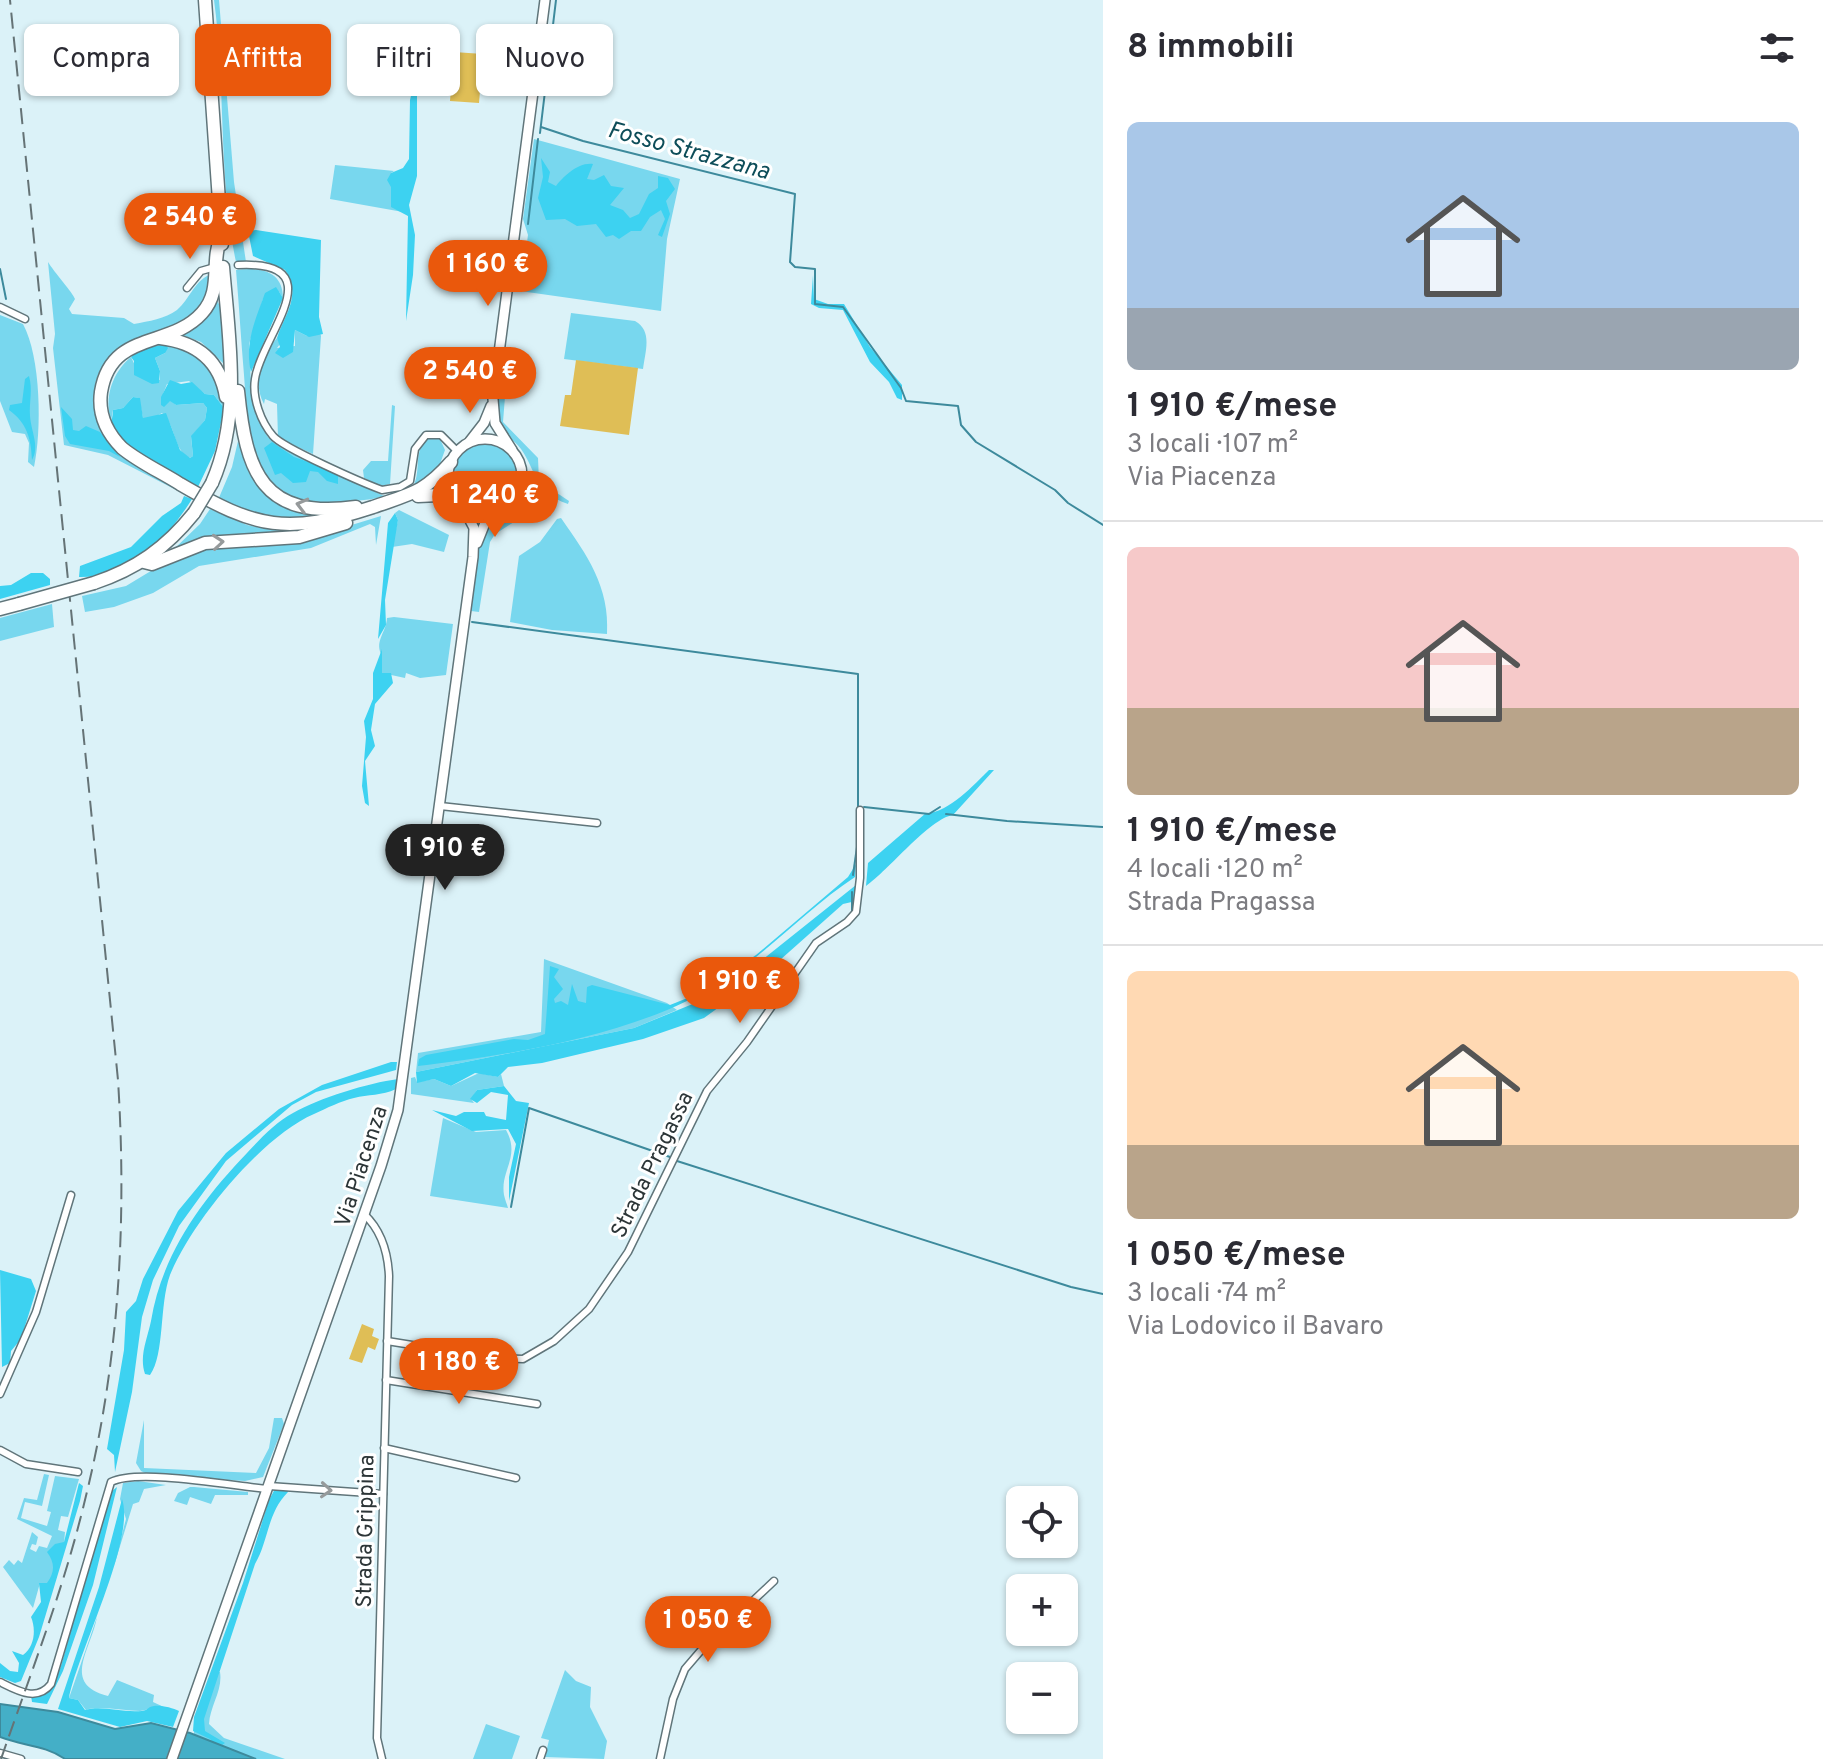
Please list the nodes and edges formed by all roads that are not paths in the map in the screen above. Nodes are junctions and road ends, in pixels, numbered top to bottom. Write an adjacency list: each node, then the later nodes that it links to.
1 (205, 0): 3 (highway)
2 (545, 0): 11 (main road)
3 (221, 237): 9 (highway); 10 (highway)
4 (238, 265): 15 (street)
5 (215, 267): 6 (street)
6 (187, 288)
7 (0, 307): 8 (street)
8 (25, 319)
9 (156, 338): 14 (highway); 18 (highway)
10 (230, 361): 14 (highway); 18 (highway, one-way to 10)
11 (493, 399): 12 (main road); 13 (main road)
12 (468, 443): 13 (main road); 15 (main road)
13 (512, 450): 19 (main road)
14 (224, 451): 21 (highway, bridge)
15 (454, 457): 16 (highway); 17 (main road)
16 (403, 499): 17 (highway); 18 (highway); 21 (highway, one-way to 16)
17 (461, 503): 19 (main road); 20 (main road, Via Piacenza)
18 (379, 505)
19 (500, 509): 20 (main road, Via Piacenza)
20 (473, 557): 23 (main road, Via Piacenza)
21 (144, 562): 22 (highway, bridge)
22 (0, 609)
23 (440, 806): 25 (street); 27 (main road, Via Piacenza)
24 (860, 810): 28 (street, Strada Pragassa)
25 (597, 823)
26 (71, 1195): 30 (street)
27 (364, 1214): 28 (street, Strada Grippina); 36 (main road, Via Piacenza)
28 (387, 1341): 29 (street, Strada Grippina)
29 (386, 1380): 31 (street); 32 (street, Strada Grippina)
30 (0, 1394)
31 (537, 1404)
32 (384, 1448): 35 (street); 37 (street, Strada Grippina)
33 (0, 1450): 34 (street)
34 (78, 1472)
35 (516, 1478)
36 (269, 1487): 37 (street, one-way to 37); 39 (street); 43 (main road, Via Piacenza)
37 (383, 1494): 44 (street, Strada Grippina)
38 (774, 1581): 46 (street)
39 (0, 1682)
40 (543, 1750): 45 (street)
41 (0, 1753): 42 (street)
42 (21, 1759)
43 (172, 1759)
44 (382, 1759)
45 (540, 1759)
46 (660, 1759)

